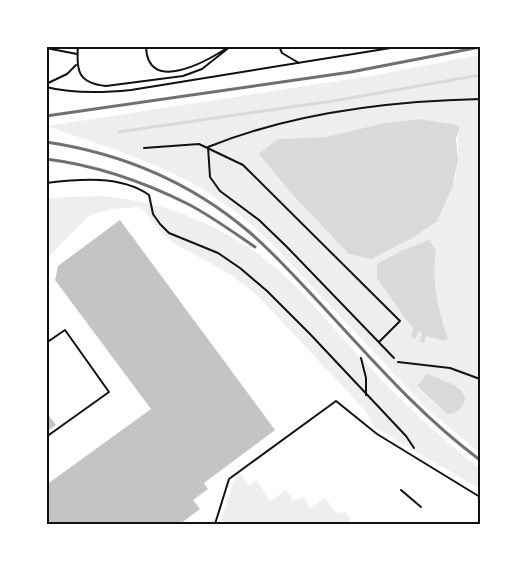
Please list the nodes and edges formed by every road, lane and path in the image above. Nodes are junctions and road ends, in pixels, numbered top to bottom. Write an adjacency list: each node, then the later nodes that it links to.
1 (78, 46): 7 (lane)
2 (146, 46): 3 (lane)
3 (230, 46): 9 (lane)
4 (279, 46): 8 (lane)
5 (403, 46): 8 (lane)
6 (46, 48): 7 (lane)
7 (77, 54): 9 (lane)
8 (298, 63): 10 (lane)
9 (76, 65): 10 (lane)
10 (46, 85)
11 (480, 99): 12 (path)
12 (208, 147): 13 (path); 15 (path); 15 (path)
13 (144, 148)
14 (46, 183): 20 (path)
15 (379, 342): 18 (path)
16 (46, 343): 21 (lane)
17 (361, 358): 20 (path)
18 (398, 362): 19 (lane)
19 (480, 379)
20 (366, 395): 22 (path)
21 (46, 437)
22 (424, 463): 24 (lane); 26 (lane)
23 (401, 490): 25 (lane)
24 (480, 497)
25 (421, 507)
26 (215, 525)

